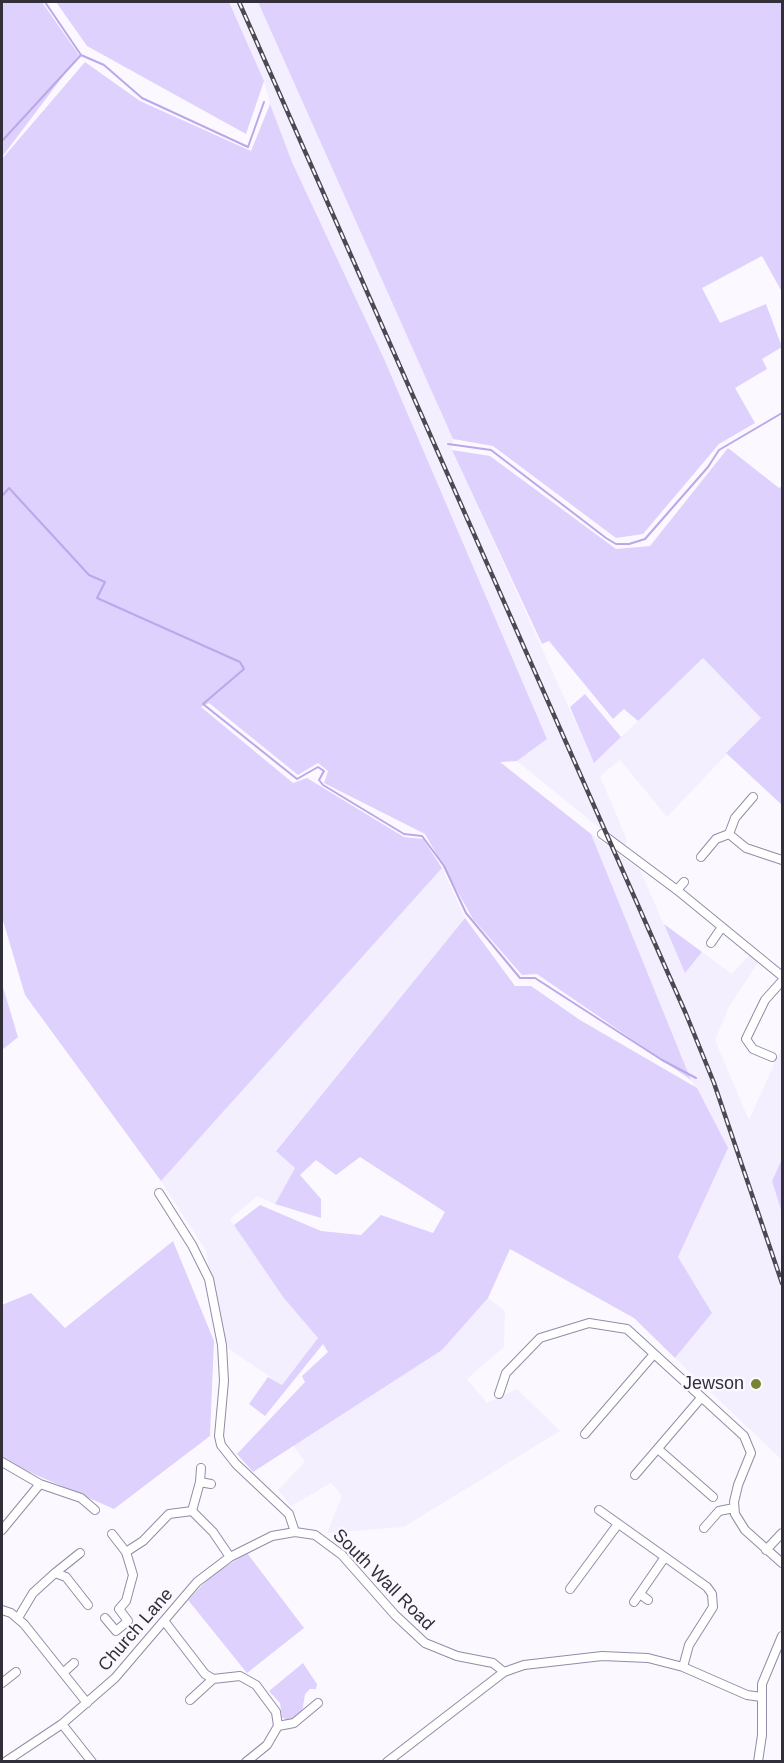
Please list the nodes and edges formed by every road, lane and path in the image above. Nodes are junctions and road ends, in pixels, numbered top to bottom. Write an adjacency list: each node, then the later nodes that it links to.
1 (753, 797): 3 (street)
2 (739, 798): 3 (street)
3 (746, 804): 5 (street)
4 (602, 834): 9 (street)
5 (729, 834): 6 (street); 7 (street)
6 (701, 857)
7 (783, 860)
8 (684, 882): 9 (street)
9 (677, 890): 10 (street)
10 (722, 927): 11 (street); 12 (street)
11 (711, 943)
12 (783, 976)
13 (783, 981): 14 (street)
14 (771, 1058)
15 (159, 1193): 35 (street)
16 (654, 1354): 17 (street); 18 (street); 19 (street)
17 (499, 1394)
18 (701, 1398): 20 (street); 28 (street)
19 (585, 1434)
20 (658, 1449): 23 (street); 27 (street)
21 (2, 1462): 25 (street)
22 (201, 1468): 24 (street)
23 (635, 1475)
24 (200, 1482): 26 (street); 31 (street)
25 (40, 1484): 29 (street); 34 (street)
26 (211, 1484)
27 (713, 1497)
28 (735, 1508): 33 (street); 38 (street)
29 (95, 1510)
30 (599, 1510): 32 (street)
31 (192, 1511): 39 (street); 41 (street)
32 (618, 1524): 42 (street); 45 (street)
33 (704, 1528)
34 (2, 1530)
35 (295, 1532): 41 (street, Church Lane); 58 (street, South Wall Road)
36 (783, 1533): 38 (street)
37 (112, 1534): 39 (street)
38 (766, 1550): 43 (street)
39 (126, 1552): 52 (street)
40 (80, 1553): 44 (street)
41 (230, 1557): 53 (street, Church Lane)
42 (665, 1557): 46 (street); 56 (street)
43 (783, 1563)
44 (55, 1573): 49 (street); 51 (street)
45 (570, 1589)
46 (640, 1594): 47 (street); 48 (street)
47 (648, 1600)
48 (634, 1602)
49 (88, 1605)
50 (2, 1610): 51 (street)
51 (18, 1618): 59 (street)
52 (105, 1618)
53 (165, 1622): 60 (street); 64 (street, Church Lane)
54 (783, 1636): 62 (street)
55 (74, 1663): 59 (street)
56 (683, 1667): 58 (street); 62 (street)
57 (16, 1672): 61 (street)
58 (504, 1672): 71 (street)
59 (63, 1673): 64 (street)
60 (213, 1679): 63 (street); 67 (street)
61 (6, 1684)
62 (761, 1697): 72 (street)
63 (190, 1700)
64 (87, 1703): 66 (street, Church Lane)
65 (318, 1703): 67 (street)
66 (62, 1724): 68 (street, Church Lane); 69 (street)
67 (278, 1726): 70 (street)
68 (5, 1761)
69 (92, 1761)
70 (246, 1761)
71 (387, 1761)
72 (758, 1761)

